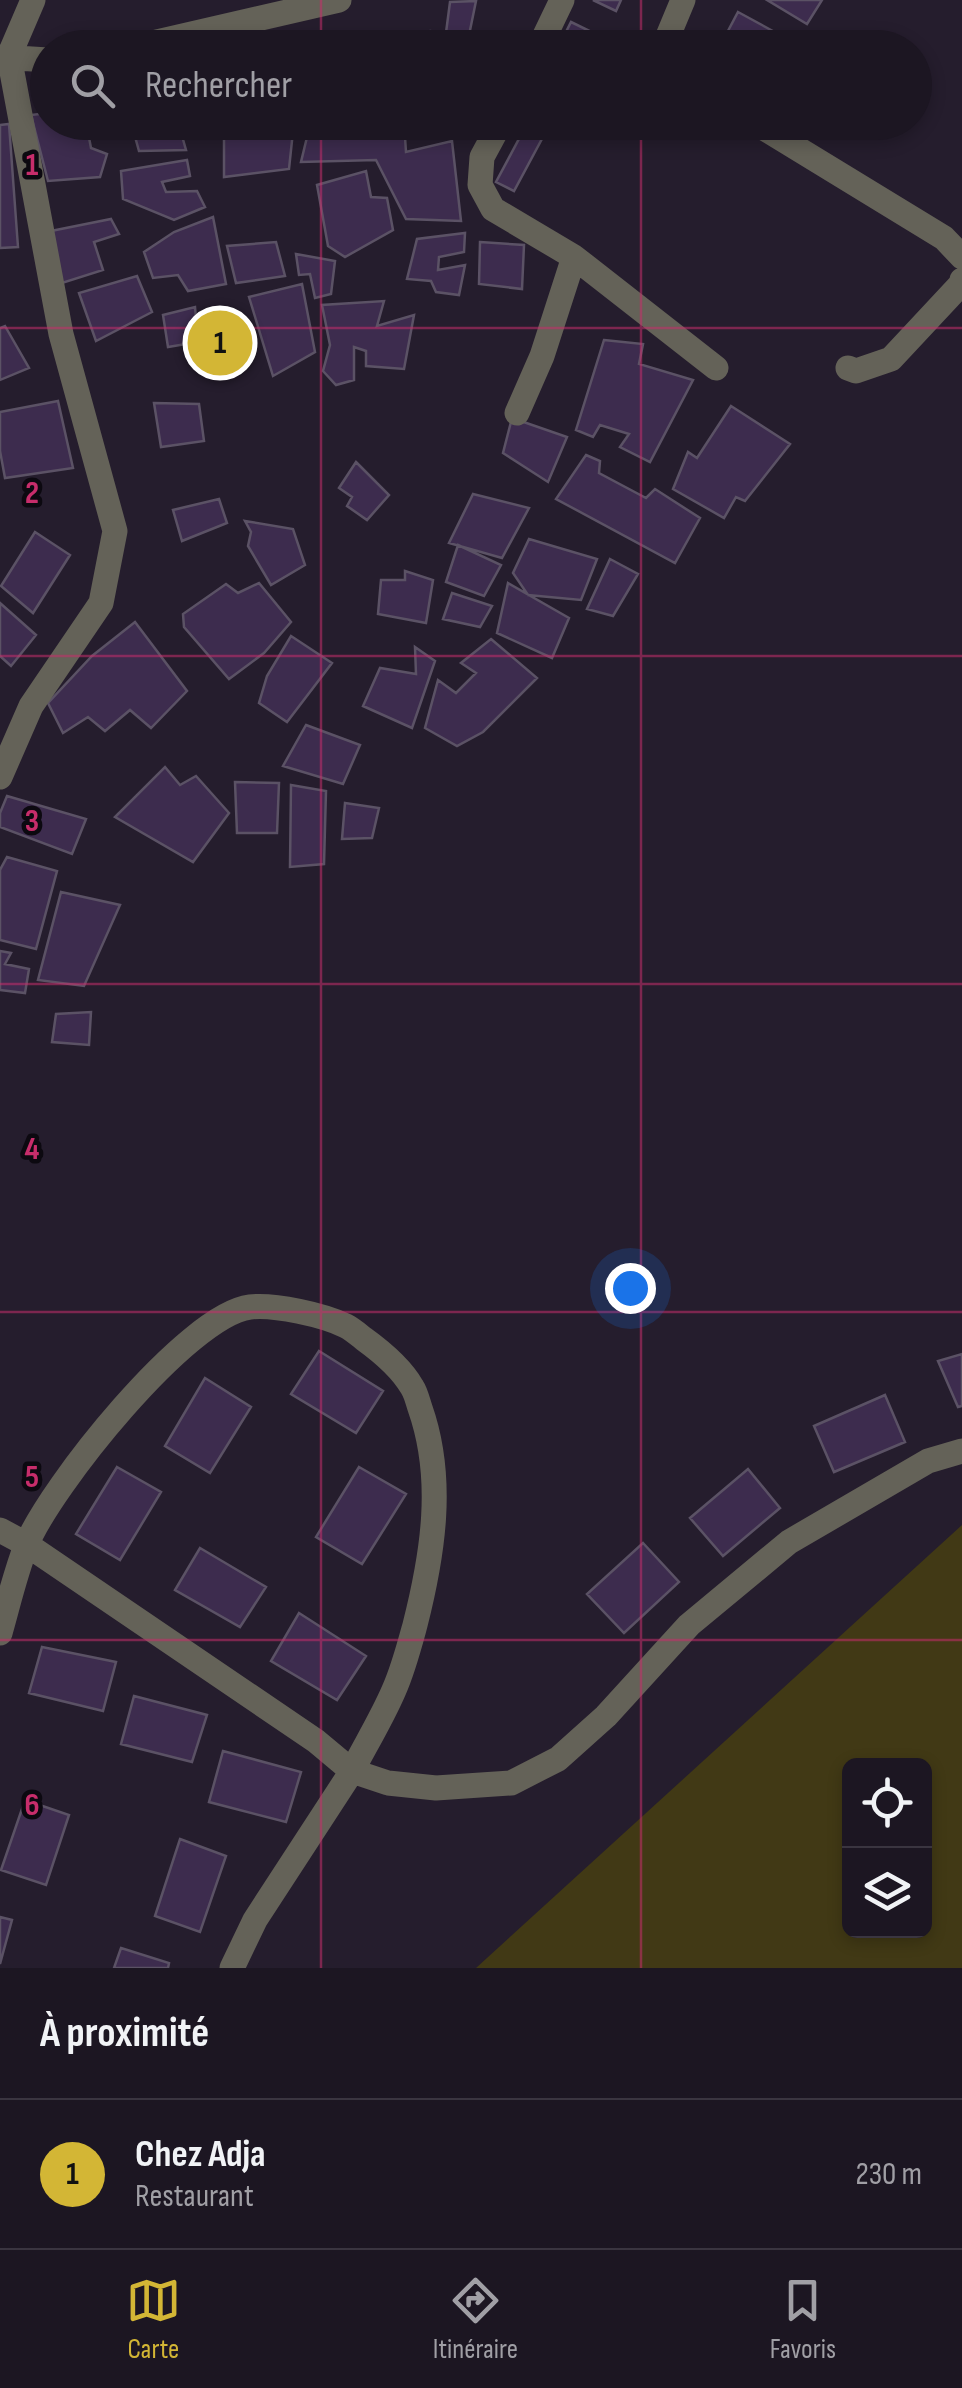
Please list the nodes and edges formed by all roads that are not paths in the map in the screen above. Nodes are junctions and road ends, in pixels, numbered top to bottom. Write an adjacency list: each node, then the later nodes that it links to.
1 (33, 0): 8 (street)
2 (339, 0): 5 (street)
3 (562, 0): 6 (street)
4 (683, 0): 7 (street)
5 (209, 30)
6 (548, 30)
7 (670, 30)
8 (5, 56): 9 (street); 18 (street)
9 (30, 58)
10 (492, 140): 12 (street)
11 (783, 140): 13 (street)
12 (574, 256): 15 (street); 17 (street)
13 (962, 257)
14 (962, 280): 16 (street)
15 (716, 368)
16 (848, 368)
17 (517, 412)
18 (0, 777)
19 (962, 1451): 23 (street)
20 (0, 1530): 21 (street)
21 (26, 1544): 22 (street); 23 (street); 23 (street)
22 (0, 1634)
23 (352, 1770): 24 (street)
24 (232, 1968)

